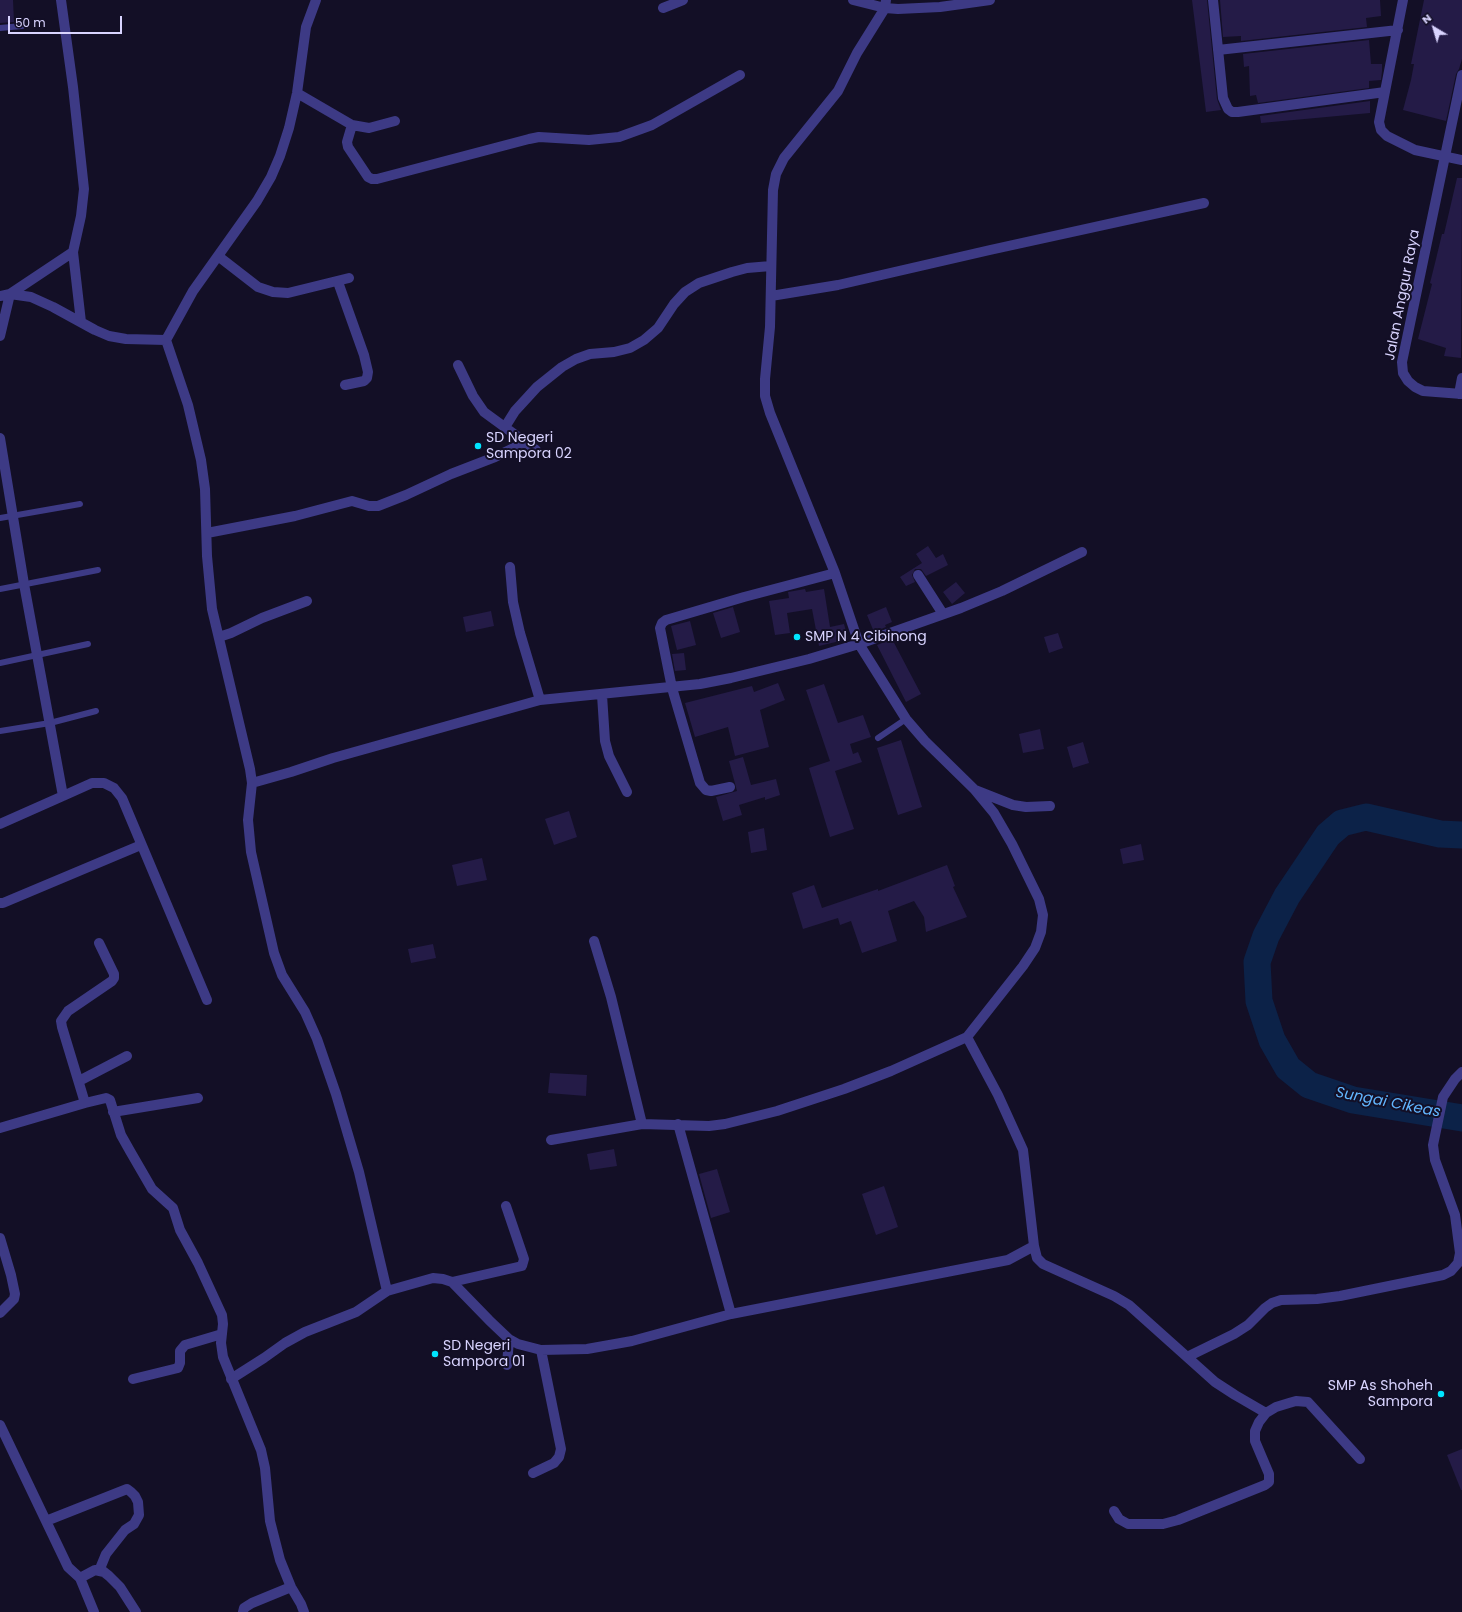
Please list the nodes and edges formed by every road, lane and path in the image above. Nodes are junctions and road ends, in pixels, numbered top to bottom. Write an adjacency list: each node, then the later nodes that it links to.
1 (61, 0): 23 (street)
2 (316, 0): 17 (street)
3 (682, 0): 9 (street)
4 (853, 0): 8 (street)
5 (990, 0): 8 (street)
6 (1213, 0): 13 (street)
7 (1403, 0): 12 (street)
8 (885, 4): 25 (street)
9 (663, 8)
10 (22, 26): 11 (lane)
11 (0, 28)
12 (1398, 30): 13 (street); 16 (street)
13 (1218, 50): 16 (street)
14 (740, 75): 19 (street)
15 (1462, 75): 20 (street, Jalan Anggur Raya)
16 (1385, 92): 20 (street)
17 (297, 93): 19 (street); 24 (street)
18 (395, 121): 19 (street)
19 (352, 125)
20 (1445, 157): 21 (street); 36 (street, Jalan Anggur Raya)
21 (1462, 160)
22 (1204, 203): 29 (street)
23 (73, 252): 28 (street); 30 (street)
24 (218, 256): 27 (street); 32 (street)
25 (771, 266): 29 (street); 37 (street)
26 (349, 278): 27 (street)
27 (338, 282): 35 (street)
28 (5, 295): 30 (street); 31 (street)
29 (771, 296): 48 (street)
30 (81, 322): 32 (street)
31 (0, 336)
32 (166, 340): 44 (street)
33 (458, 365): 37 (street)
34 (1462, 378): 36 (street)
35 (345, 385)
36 (1460, 394)
37 (505, 427): 39 (street)
38 (0, 438): 42 (street)
39 (526, 442): 40 (street); 44 (street)
40 (536, 450)
41 (80, 504): 42 (lane)
42 (12, 515): 43 (lane); 50 (street)
43 (0, 518)
44 (207, 533): 54 (street)
45 (1082, 552): 53 (street)
46 (510, 567): 61 (street)
47 (98, 570): 50 (lane)
48 (835, 573): 56 (street); 59 (street)
49 (918, 575): 53 (street)
50 (24, 584): 51 (lane); 57 (street)
51 (0, 589)
52 (307, 601): 54 (street)
53 (943, 614): 56 (street)
54 (219, 638): 67 (street)
55 (88, 644): 57 (lane)
56 (859, 644): 59 (street); 63 (street)
57 (38, 655): 58 (lane); 64 (street)
58 (0, 663)
59 (672, 688): 60 (street); 68 (street)
60 (602, 694): 61 (street); 70 (street)
61 (540, 700): 67 (street)
62 (96, 711): 64 (lane)
63 (906, 719): 66 (lane); 69 (street)
64 (50, 722): 65 (lane); 71 (street)
65 (0, 731)
66 (878, 738)
67 (252, 783): 94 (street)
68 (730, 787)
69 (975, 790): 72 (street); 79 (street)
70 (627, 792)
71 (63, 796): 73 (street); 74 (street)
72 (1050, 806)
73 (0, 824)
74 (141, 845): 75 (street); 78 (street)
75 (0, 903)
76 (594, 941): 86 (street)
77 (99, 943): 82 (street)
78 (207, 1000)
79 (967, 1037): 87 (street); 92 (street)
80 (127, 1056): 82 (street)
81 (1462, 1072): 100 (street)
82 (79, 1081): 84 (street)
83 (198, 1098): 85 (street)
84 (85, 1103): 85 (street); 88 (street)
85 (113, 1112): 97 (street)
86 (642, 1124): 87 (street); 89 (street)
87 (678, 1124): 96 (street)
88 (0, 1128)
89 (551, 1140)
90 (506, 1206): 93 (street)
91 (0, 1238): 95 (street)
92 (1034, 1246): 96 (street); 100 (street)
93 (452, 1282): 94 (street); 98 (street)
94 (387, 1291): 103 (street)
95 (0, 1313)
96 (731, 1314): 99 (street)
97 (222, 1334): 102 (street); 103 (street)
98 (509, 1338): 99 (street); 101 (street)
99 (541, 1350): 107 (street)
100 (1187, 1357): 104 (street)
101 (507, 1365)
102 (132, 1379)
103 (231, 1379): 112 (street)
104 (1266, 1413): 106 (street); 108 (street)
105 (0, 1425): 109 (street)
106 (1360, 1459)
107 (533, 1474)
108 (1114, 1511)
109 (46, 1521): 110 (street); 111 (street)
110 (99, 1571): 111 (street); 114 (street)
111 (80, 1578): 113 (street)
112 (291, 1587): 115 (street); 116 (street)
113 (94, 1612)
114 (136, 1612)
115 (243, 1612)
116 (304, 1612)

